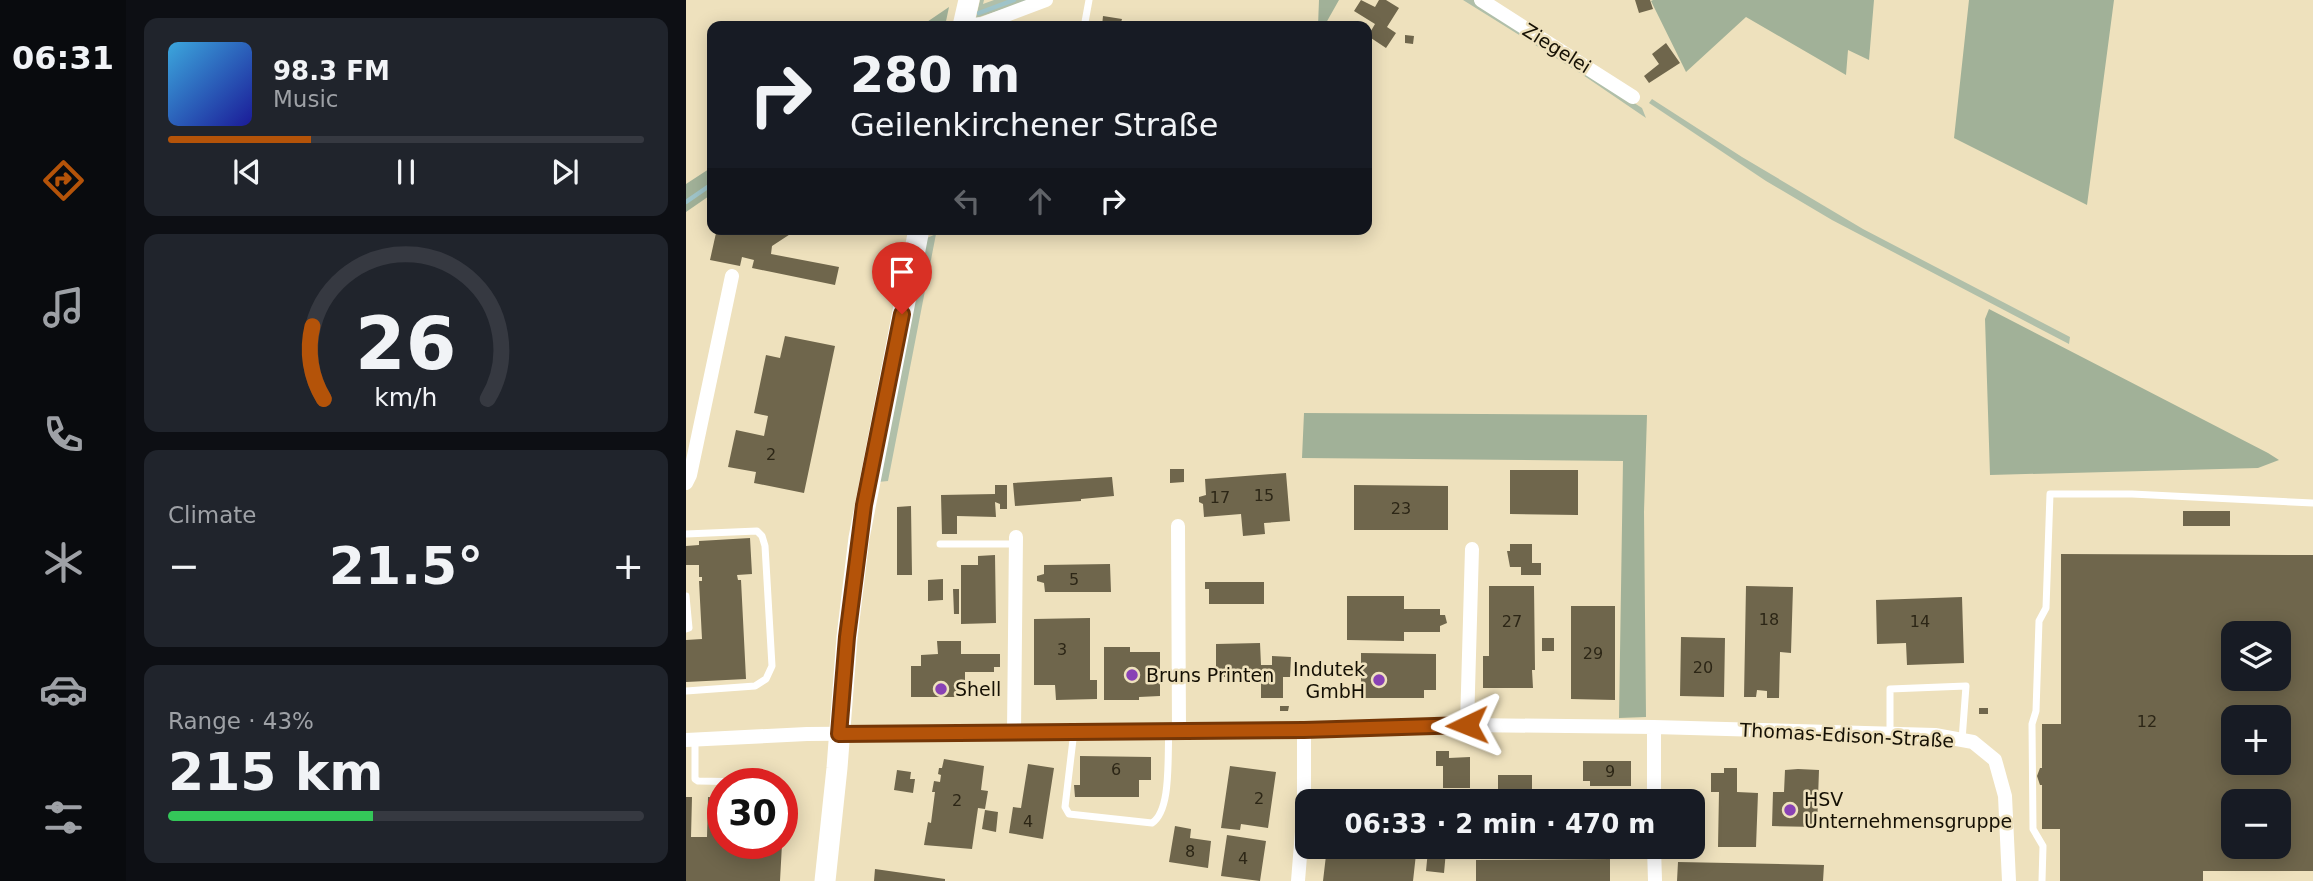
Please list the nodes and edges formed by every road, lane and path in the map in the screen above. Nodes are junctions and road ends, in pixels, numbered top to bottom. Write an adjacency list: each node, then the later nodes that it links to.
1 (969, 0): 5 (street)
2 (1046, 0): 6 (street)
3 (1089, 0): 7 (lane)
4 (1481, 0): 8 (street, Ziegelei)
5 (964, 21)
6 (990, 21)
7 (1085, 21)
8 (1633, 97)
9 (918, 235): 27 (street)
10 (732, 276): 11 (street)
11 (686, 482)
12 (2313, 503): 38 (lane)
13 (1178, 526): 23 (street)
14 (686, 534): 20 (lane)
15 (1016, 540): 16 (lane); 25 (street)
16 (940, 544)
17 (1472, 549): 21 (street)
18 (686, 596): 19 (lane)
19 (686, 629)
20 (686, 691)
21 (1467, 725): 22 (street, Thomas-Edison-Straße); 24 (street, Thomas-Edison-Straße)
22 (1654, 727): 28 (street, Thomas-Edison-Straße); 32 (street)
23 (1174, 730): 24 (street, Thomas-Edison-Straße); 26 (street, Thomas-Edison-Straße); 26 (lane)
24 (1304, 730): 35 (street)
25 (1014, 731): 26 (street, Thomas-Edison-Straße); 27 (street, Thomas-Edison-Straße)
26 (1074, 731)
27 (839, 734): 29 (street, Thomas-Edison-Straße); 34 (street)
28 (1890, 734): 30 (street, Thomas-Edison-Straße); 30 (lane)
29 (690, 740): 31 (lane)
30 (1962, 740): 37 (street, Thomas-Edison-Straße)
31 (707, 781)
32 (1654, 789)
33 (1654, 859): 36 (street)
34 (825, 881)
35 (1298, 881)
36 (1655, 881)
37 (2009, 881)
38 (2042, 881)

